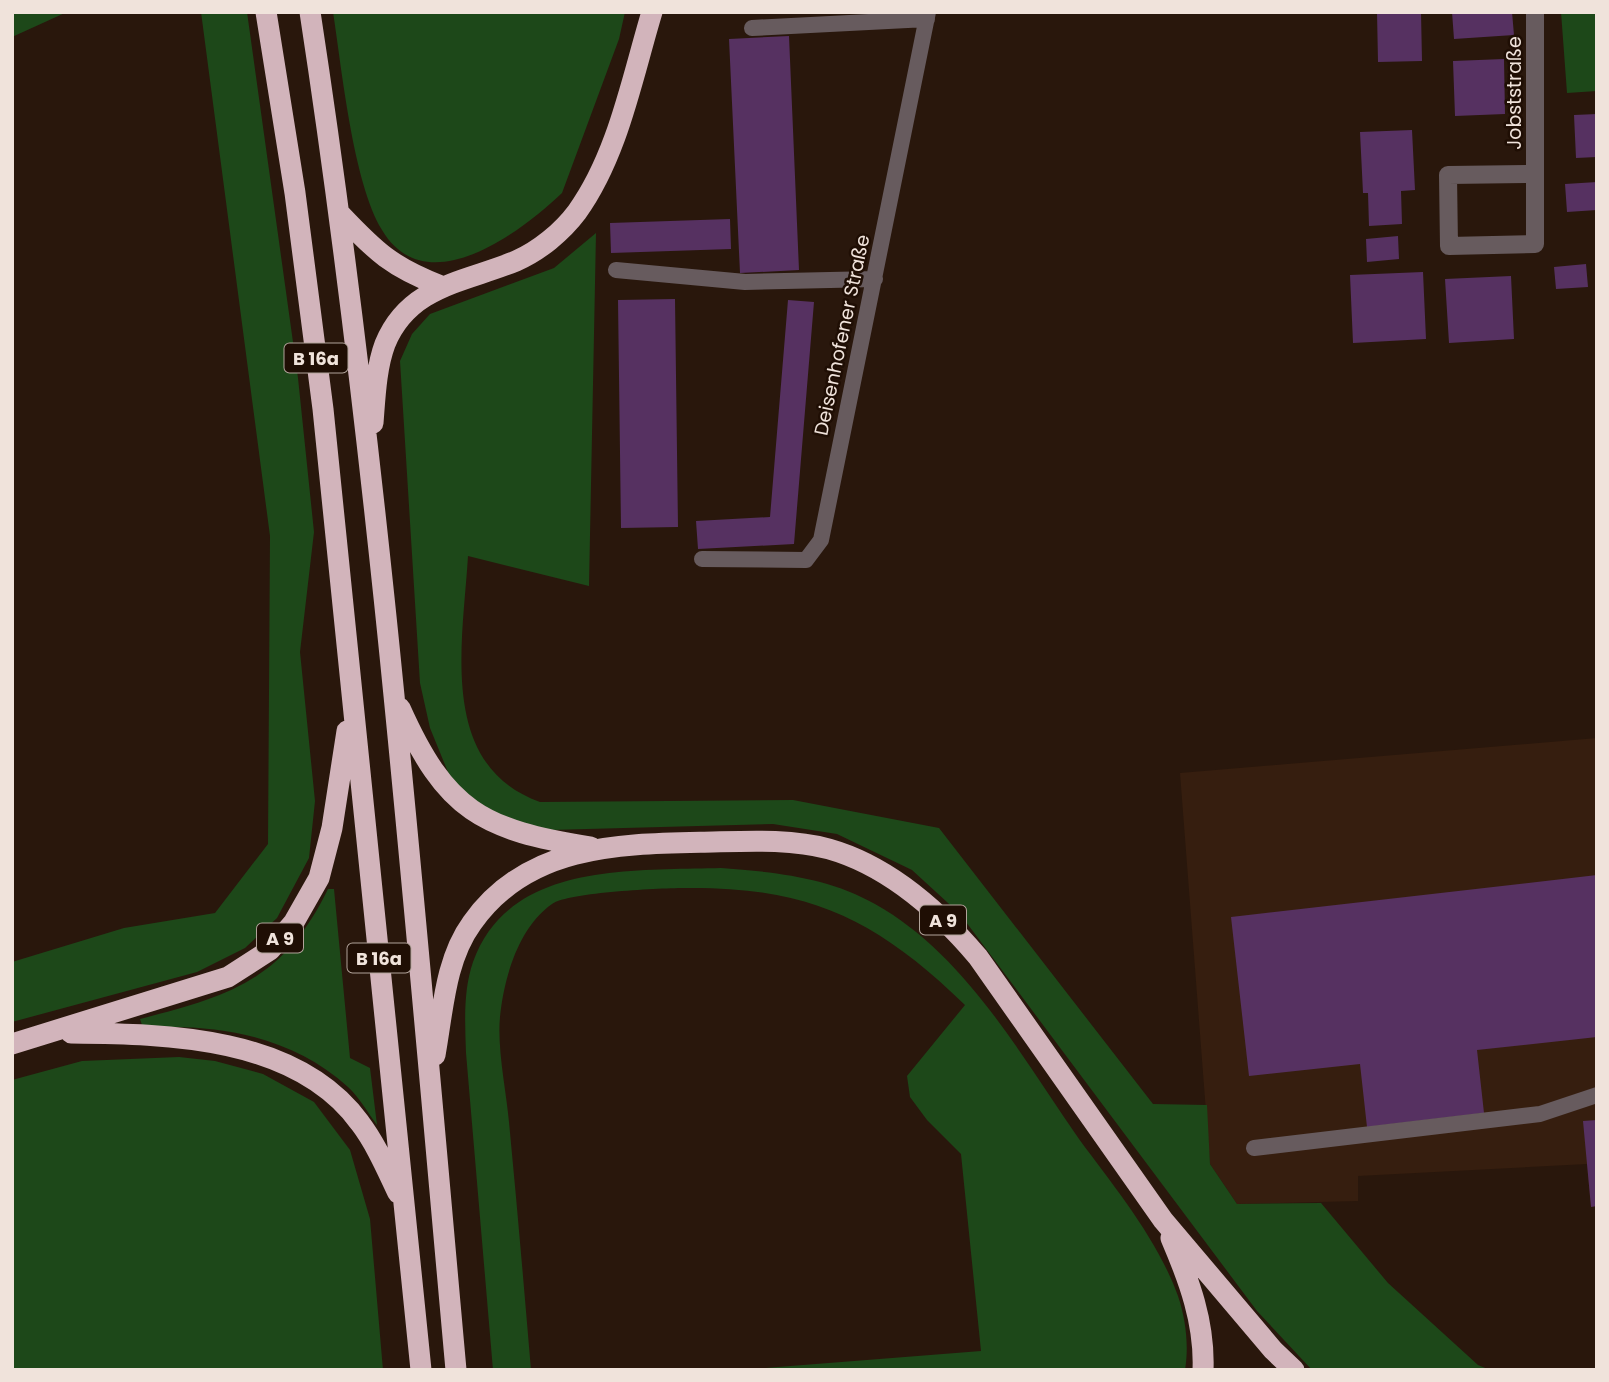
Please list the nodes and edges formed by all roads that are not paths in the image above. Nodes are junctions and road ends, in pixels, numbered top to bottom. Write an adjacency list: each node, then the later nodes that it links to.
1 (267, 12): 15 (highway, B 16a)
2 (310, 12): 8 (highway, B 16a)
3 (652, 12): 11 (highway)
4 (1535, 12): 7 (street, Jobststraße)
5 (928, 16): 6 (lane); 10 (lane, Deisenhofener Straße)
6 (752, 28)
7 (1534, 174): 7 (street, Jobststraße)
8 (341, 215): 11 (highway); 12 (highway, B 16a)
9 (616, 270): 10 (lane)
10 (875, 279): 13 (lane, Deisenhofener Straße)
11 (441, 286): 12 (highway)
12 (370, 471): 14 (highway, B 16a)
13 (702, 559)
14 (392, 690): 16 (highway, A 9); 19 (highway, B 16a)
15 (352, 705): 17 (highway, A 9); 22 (highway, B 16a)
16 (594, 848): 19 (highway, A 9); 23 (highway, A 9)
17 (53, 1033): 18 (highway, A 9); 22 (highway, A 9)
18 (12, 1044)
19 (430, 1081): 25 (highway, B 16a)
20 (1597, 1095): 21 (lane)
21 (1254, 1148)
22 (406, 1211): 24 (highway, B 16a)
23 (1163, 1220): 26 (highway, A 9); 27 (highway, A 9)
24 (421, 1370)
25 (456, 1370)
26 (1203, 1370)
27 (1294, 1370)

